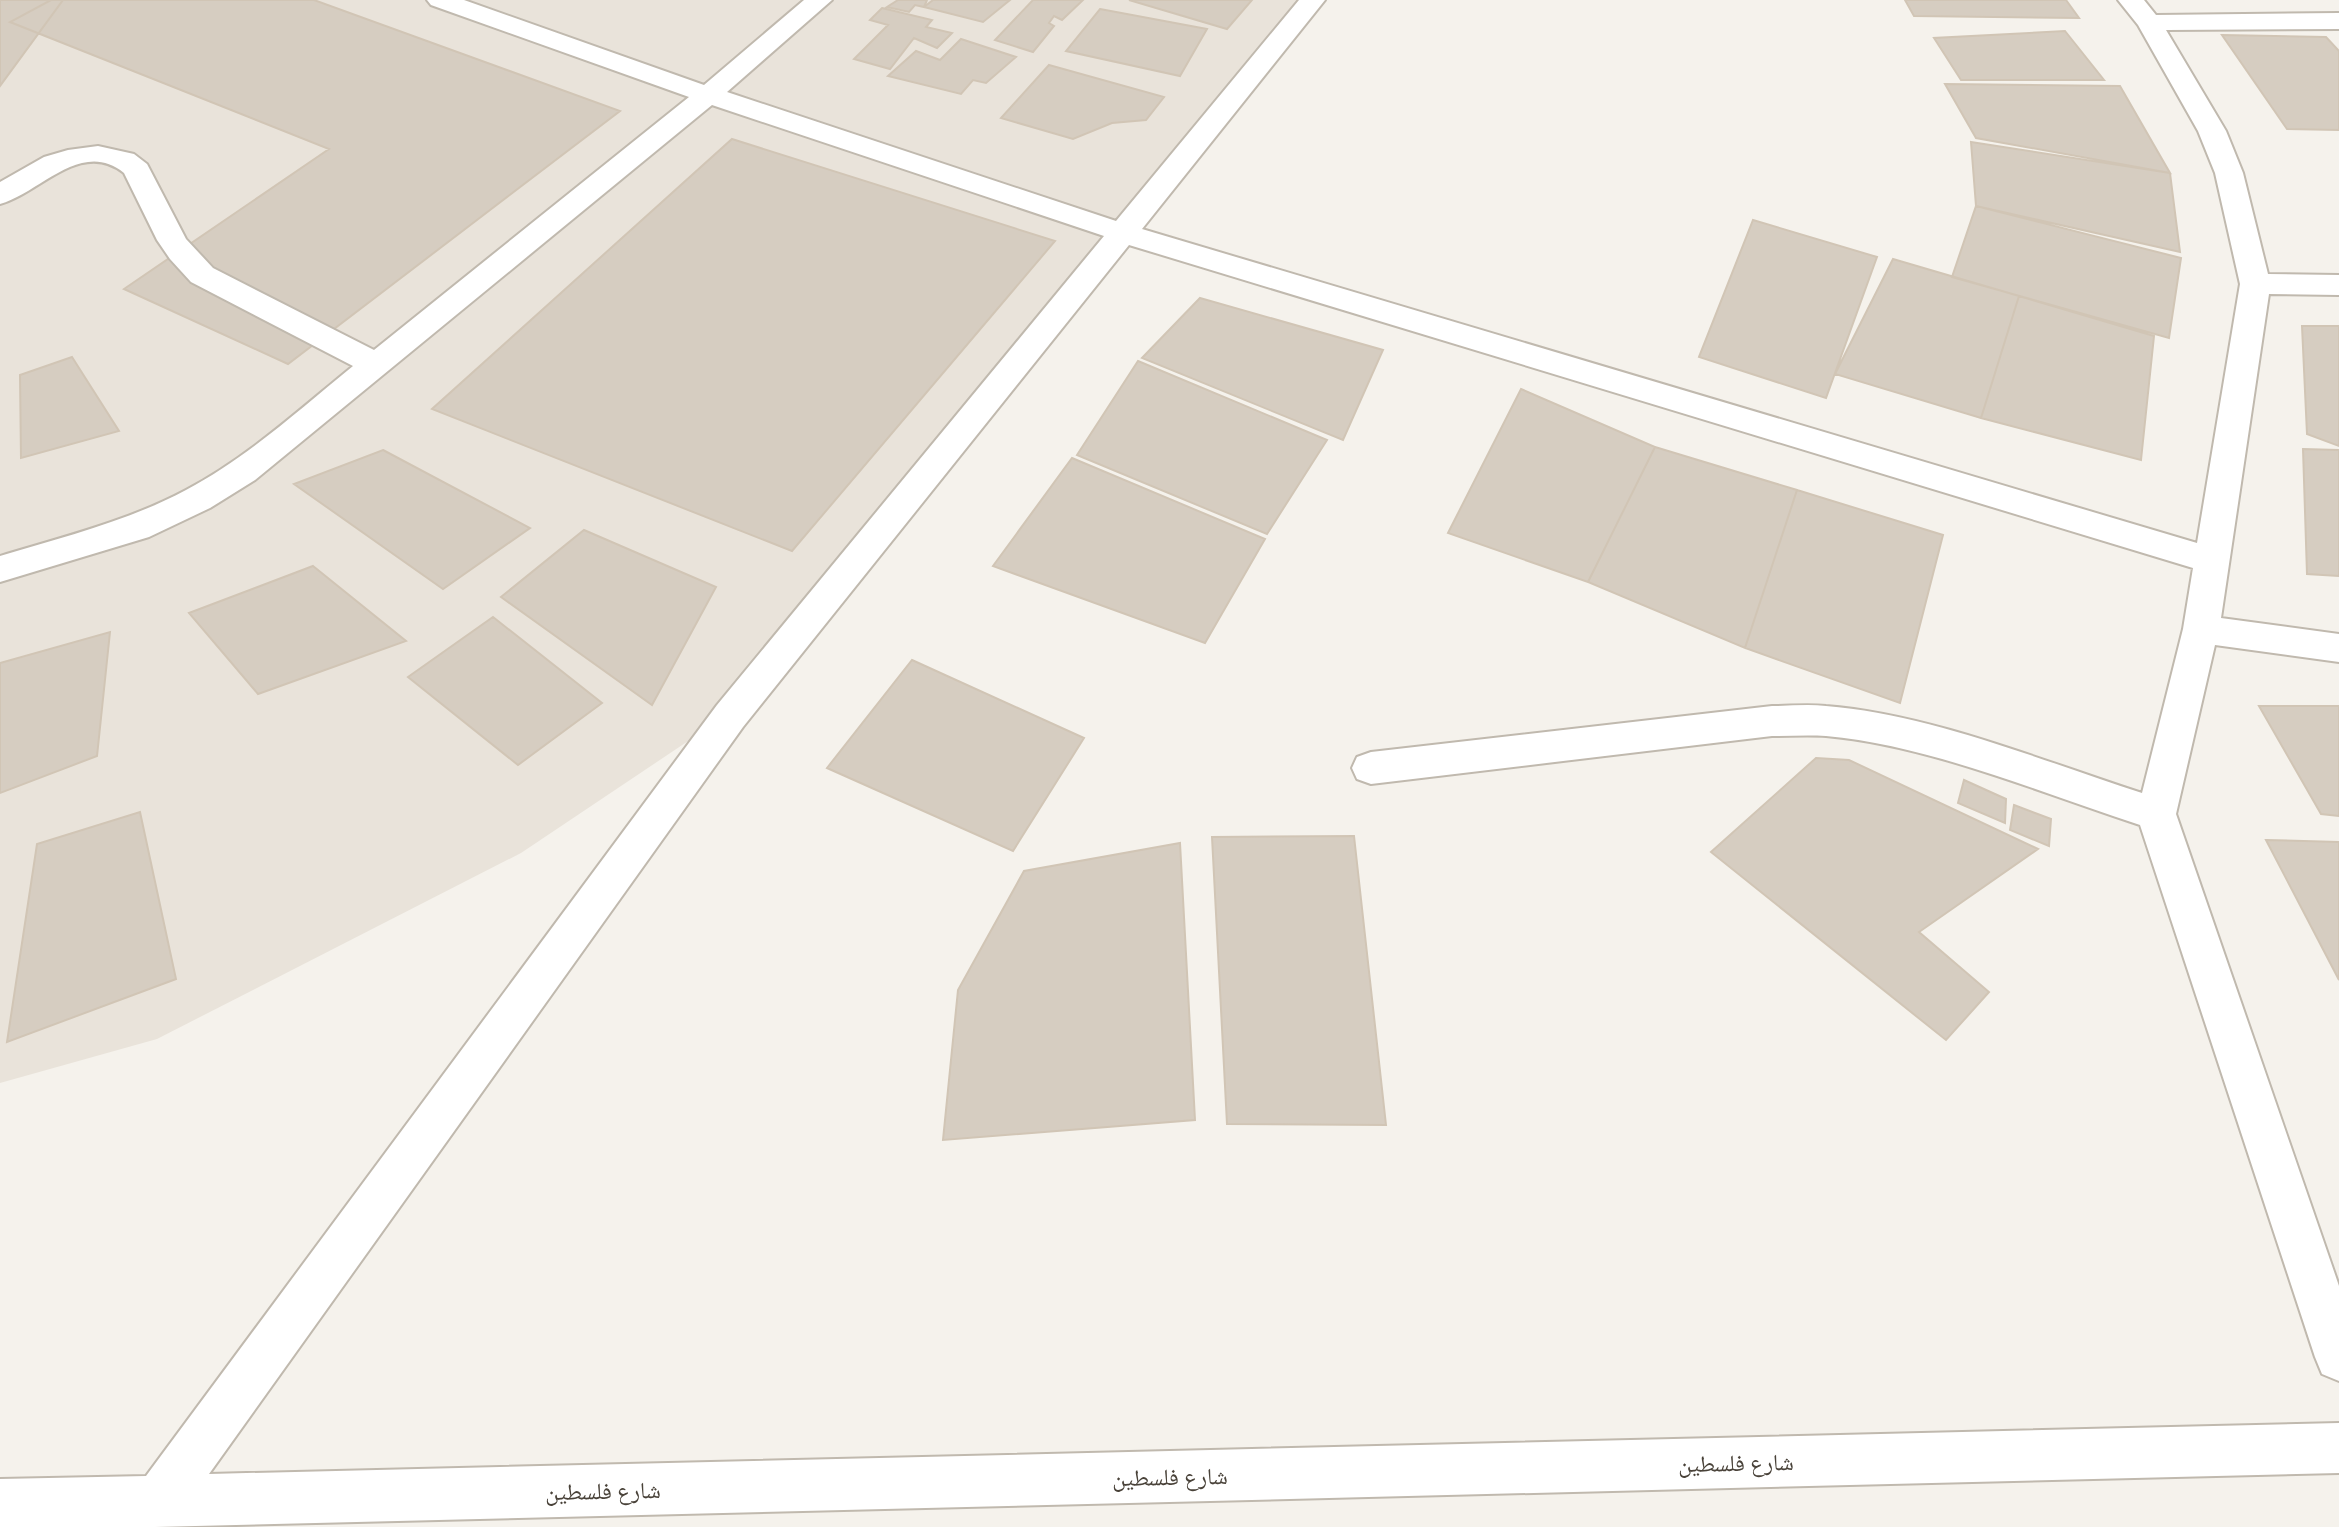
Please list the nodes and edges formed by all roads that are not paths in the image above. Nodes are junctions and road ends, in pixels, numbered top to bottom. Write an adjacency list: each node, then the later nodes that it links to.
1 (440, 0): 6 (street)
2 (819, 0): 6 (street)
3 (1312, 0): 8 (street)
4 (2140, 11): 5 (street); 9 (street)
5 (2339, 21)
6 (708, 94): 8 (street); 11 (street)
7 (0, 195): 11 (street)
8 (1123, 233): 12 (street); 20 (street)
9 (2255, 284): 10 (street); 12 (street)
10 (2339, 285)
11 (376, 364): 13 (street)
12 (2210, 560): 14 (street)
13 (0, 569)
14 (2201, 629): 15 (street); 17 (street)
15 (2339, 648)
16 (1371, 768): 17 (street)
17 (2156, 814): 18 (street)
18 (2339, 1357)
19 (2339, 1448): 20 (street, شارع فلسطين)
20 (159, 1501): 21 (street, شارع فلسطين)
21 (0, 1505)

